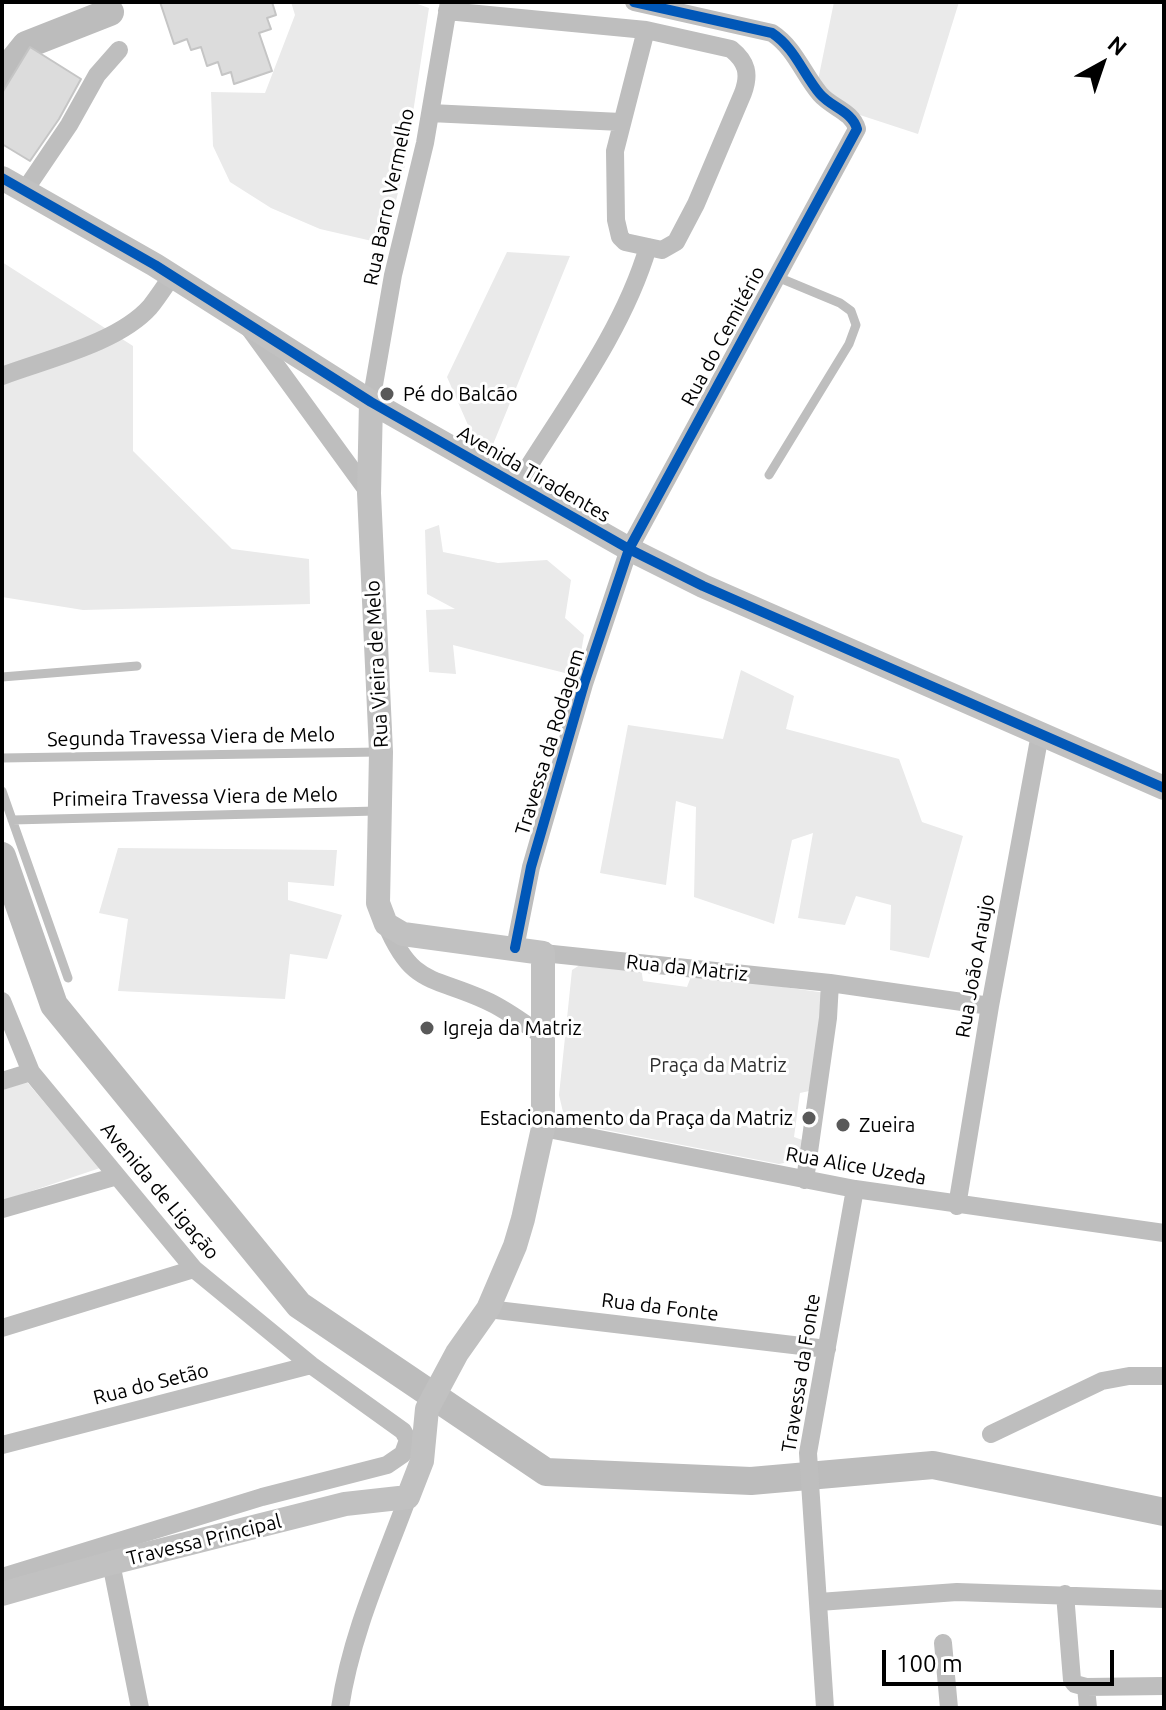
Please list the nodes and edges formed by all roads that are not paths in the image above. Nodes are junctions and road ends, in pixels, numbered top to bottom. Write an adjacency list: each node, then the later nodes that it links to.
1 (634, 2): 11 (street, Rua do Cemitério)
2 (448, 7): 3 (street); 5 (street, Rua Barro Vermelho)
3 (646, 30): 6 (street); 9 (street)
4 (119, 50): 8 (street)
5 (430, 113): 6 (street); 14 (street, Rua Barro Vermelho)
6 (621, 122): 9 (street)
7 (2, 178): 8 (street, Avenida Tiradentes)
8 (25, 190): 10 (street, Avenida Tiradentes)
9 (648, 247): 16 (street)
10 (172, 276): 12 (street, Avenida Tiradentes); 13 (street)
11 (775, 276): 15 (lane); 18 (street, Rua do Cemitério)
12 (243, 320): 14 (street, Avenida Tiradentes); 17 (street)
13 (2, 376)
14 (371, 402): 16 (street, Avenida Tiradentes); 17 (street, Rua Vieira de Melo)
15 (769, 475)
16 (517, 485): 18 (street, Avenida Tiradentes)
17 (369, 493): 22 (street, Rua Vieira de Melo)
18 (629, 549): 21 (street, Avenida Tiradentes); 29 (street, Travessa da Rodagem)
19 (137, 666): 20 (lane)
20 (2, 677)
21 (1040, 734): 24 (street, Avenida Tiradentes); 34 (street, Rua João Araujo)
22 (381, 752): 23 (lane, Segunda Travessa Viera de Melo); 26 (street, Rua Vieira de Melo)
23 (2, 758)
24 (1164, 788)
25 (2, 791): 27 (lane)
26 (379, 811): 27 (lane, Primeira Travessa Viera de Melo); 28 (street, Rua Vieira de Melo)
27 (12, 820): 31 (lane)
28 (386, 924): 29 (street, Rua da Matriz); 35 (street)
29 (515, 948): 30 (street, Rua da Matriz)
30 (543, 953): 32 (street, Rua da Matriz); 35 (street)
31 (68, 978)
32 (830, 983): 34 (street, Rua da Matriz); 40 (street)
33 (2, 1001): 36 (street, Avenida de Ligação)
34 (990, 1006): 42 (street, Rua João Araujo)
35 (544, 1037): 38 (street)
36 (31, 1072): 37 (street); 39 (street, Avenida de Ligação)
37 (2, 1081)
38 (543, 1128): 40 (street, Rua Alice Uzeda); 46 (street)
39 (117, 1176): 43 (street); 45 (street, Avenida de Ligação)
40 (805, 1180): 41 (street, Rua Alice Uzeda)
41 (855, 1189): 42 (street, Rua Alice Uzeda); 48 (street, Travessa da Fonte)
42 (957, 1206): 44 (street, Rua Alice Uzeda)
43 (2, 1209)
44 (1164, 1233)
45 (194, 1269): 47 (street); 49 (street, Avenida de Ligação)
46 (488, 1309): 48 (street, Rua da Fonte); 53 (street)
47 (2, 1328)
48 (827, 1349): 59 (street, Travessa da Fonte)
49 (311, 1365): 52 (street, Rua do Setão); 55 (street, Avenida de Ligação)
50 (1164, 1376): 51 (street)
51 (991, 1434)
52 (2, 1445)
53 (408, 1497): 54 (street, Travessa Principal); 64 (street)
54 (111, 1563): 56 (street, Travessa Principal); 63 (street)
55 (2, 1577)
56 (2, 1594)
57 (1065, 1594): 58 (street); 59 (street); 62 (street)
58 (1164, 1599)
59 (819, 1602): 65 (street, Travessa da Fonte)
60 (943, 1643): 66 (street)
61 (1164, 1686): 62 (street)
62 (1086, 1687): 67 (street)
63 (140, 1708)
64 (340, 1708)
65 (825, 1708)
66 (949, 1708)
67 (1088, 1708)

